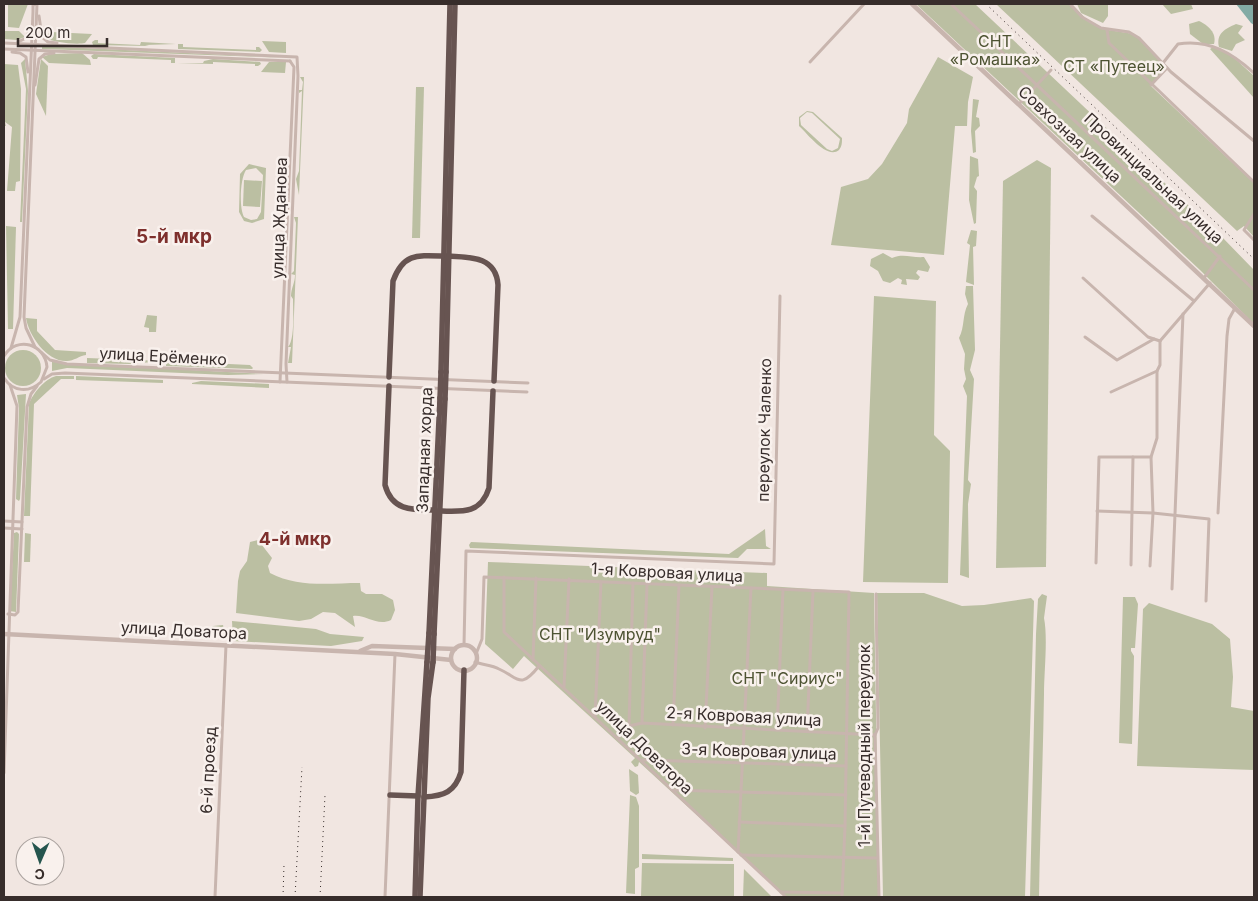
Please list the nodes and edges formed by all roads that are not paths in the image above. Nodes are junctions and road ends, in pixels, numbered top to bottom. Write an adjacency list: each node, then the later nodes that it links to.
1 (450, 4): 32 (highway, Западная хорда)
2 (455, 4): 32 (highway, Западная хорда)
3 (864, 4): 18 (street)
4 (912, 4): 26 (street, Совхозная улица)
5 (951, 4): 23 (street, Провинциальная улица)
6 (35, 5): 8 (street)
7 (1072, 5): 9 (street)
8 (35, 12): 10 (street); 11 (street); 12 (street)
9 (1106, 30): 19 (street); 25 (street)
10 (4, 42): 11 (street)
11 (34, 44): 12 (street); 14 (street)
12 (67, 46): 16 (street)
13 (4, 50): 14 (street); 24 (street)
14 (33, 51): 15 (street); 24 (street)
15 (67, 52): 17 (street); 24 (street)
16 (294, 55): 17 (street); 53 (street, улица Жданова)
17 (290, 60): 52 (street, улица Жданова)
18 (810, 62)
19 (1163, 64): 20 (street); 22 (street)
20 (1167, 68): 25 (street); 27 (street)
21 (1051, 70): 23 (street)
22 (1254, 73)
23 (1037, 84): 26 (street); 33 (street, Провинциальная улица)
24 (32, 86): 46 (street); 47 (street)
25 (1151, 86): 28 (street)
26 (1019, 104): 35 (street, Совхозная улица)
27 (1254, 141)
28 (1254, 182)
29 (1254, 214): 31 (street)
30 (1092, 216): 39 (street)
31 (1254, 240)
32 (445, 256): 54 (highway); 58 (highway); 72 (highway, Западная хорда, bridge)
33 (1220, 256): 35 (street); 37 (street, Провинциальная улица)
34 (1083, 278): 44 (street)
35 (1204, 278): 36 (street, Совхозная улица)
36 (1210, 284): 39 (street); 40 (street, Совхозная улица)
37 (1254, 290)
38 (780, 296): 107 (street, переулок Чаленко)
39 (1194, 301): 41 (street)
40 (1236, 308): 42 (street, Совхозная улица); 76 (street)
41 (1184, 314): 45 (street); 77 (street)
42 (1254, 326)
43 (1085, 337): 44 (street)
44 (1155, 339): 45 (street)
45 (1160, 341): 50 (street)
46 (35, 347): 47 (street); 48 (street, улица Ерёменко)
47 (11, 348): 49 (street)
48 (41, 352): 51 (street, улица Ерёменко); 55 (street)
49 (4, 355)
50 (1157, 370): 67 (street); 69 (street)
51 (263, 373): 52 (street, улица Ерёменко); 57 (street)
52 (281, 373): 53 (street, улица Ерёменко); 59 (street, улица Жданова)
53 (287, 374): 54 (street, улица Ерёменко); 60 (street, улица Жданова)
54 (389, 377): 58 (street, улица Ерёменко)
55 (44, 378): 57 (street, улица Ерёменко); 63 (street)
56 (4, 379): 62 (street)
57 (263, 381): 59 (street, улица Ерёменко)
58 (494, 381): 61 (street, улица Ерёменко)
59 (280, 382): 60 (street, улица Ерёменко)
60 (288, 382): 64 (street, улица Ерёменко)
61 (528, 383)
62 (10, 386): 63 (street); 70 (street)
63 (37, 386): 71 (street)
64 (390, 386): 65 (street, улица Ерёменко); 72 (highway)
65 (493, 391): 66 (street, улица Ерёменко); 72 (highway)
66 (527, 392)
67 (1112, 392)
68 (1134, 457): 69 (street); 73 (street); 74 (street)
69 (1151, 457): 75 (street)
70 (13, 501): 71 (street); 79 (street)
71 (23, 501): 80 (street)
72 (438, 511): 137 (highway, Западная хорда, bridge)
73 (1097, 511): 74 (street); 84 (street)
74 (1132, 512): 75 (street); 85 (street)
75 (1153, 513): 77 (street); 86 (street)
76 (1218, 513)
77 (1177, 515): 96 (street); 100 (street)
78 (4, 521): 79 (street)
79 (12, 521): 80 (street); 82 (street)
80 (22, 522): 83 (street)
81 (4, 528): 82 (street)
82 (11, 529): 83 (street); 101 (street)
83 (22, 529): 102 (street)
84 (1096, 563)
85 (1131, 565)
86 (1150, 566)
87 (504, 577): 88 (street, 1-я Ковровая улица); 111 (street, 1-я Ковровая улица); 113 (street, улица Доватора)
88 (536, 578): 89 (street, 1-я Ковровая улица); 113 (street)
89 (569, 579): 90 (street, 1-я Ковровая улица); 117 (street)
90 (601, 582): 91 (street, 1-я Ковровая улица); 118 (street)
91 (634, 583): 92 (street, 1-я Ковровая улица); 121 (street)
92 (647, 584): 93 (street, 1-я Ковровая улица); 119 (street)
93 (679, 585): 94 (street, 1-я Ковровая улица); 120 (street)
94 (712, 586): 95 (street, 1-я Ковровая улица); 122 (street)
95 (751, 588): 97 (street, 1-я Ковровая улица); 123 (street)
96 (1172, 589)
97 (783, 590): 98 (street, 1-я Ковровая улица); 124 (street)
98 (814, 591): 125 (street); 126 (street, 1-я Ковровая улица)
99 (876, 594): 127 (street, 1-й Путеводный переулок)
100 (1206, 601)
101 (8, 613): 102 (street); 103 (street)
102 (16, 614): 103 (street)
103 (11, 619): 105 (street)
104 (4, 634): 105 (street, улица Доватора)
105 (10, 634): 106 (street, улица Доватора); 132 (street)
106 (226, 645): 109 (street, улица Доватора); 145 (street, 6-й проезд)
107 (464, 645): 108 (street); 111 (street)
108 (455, 649): 109 (street, улица Доватора); 112 (street)
109 (356, 652): 110 (street, улица Доватора)
110 (395, 654): 112 (street, улица Доватора); 135 (street)
111 (476, 654): 114 (street)
112 (451, 660): 116 (street)
113 (533, 660): 115 (street, улица Доватора)
114 (475, 662): 115 (street); 116 (street)
115 (539, 666): 117 (street, улица Доватора)
116 (464, 670): 137 (highway)
117 (564, 687): 118 (street, улица Доватора)
118 (595, 717): 128 (street, улица Доватора)
119 (642, 724): 120 (street, 2-я Ковровая улица); 121 (street, 2-я Ковровая улица)
120 (674, 725): 122 (street, 2-я Ковровая улица)
121 (629, 726): 128 (street)
122 (705, 728): 123 (street, 2-я Ковровая улица)
123 (743, 729): 124 (street, 2-я Ковровая улица); 130 (street)
124 (777, 730): 125 (street, 2-я Ковровая улица)
125 (807, 731): 126 (street, 2-я Ковровая улица)
126 (846, 733): 127 (street, 2-я Ковровая улица); 131 (street)
127 (875, 735): 142 (street, 1-й Путеводный переулок)
128 (618, 738): 129 (street, улица Доватора)
129 (642, 760): 130 (street, 3-я Ковровая улица); 133 (street, улица Доватора)
130 (742, 762): 131 (street, 3-я Ковровая улица); 134 (street)
131 (846, 766): 136 (street)
132 (4, 773)
133 (671, 790): 134 (street); 140 (street, улица Доватора)
134 (740, 792): 136 (street); 138 (street)
135 (390, 795): 137 (highway); 146 (street)
136 (846, 795): 139 (street)
137 (421, 797): 147 (highway, Западная хорда); 148 (highway, Западная хорда)
138 (739, 822): 139 (street); 140 (street)
139 (845, 826): 141 (street)
140 (739, 854): 141 (street); 143 (street, улица Доватора)
141 (843, 857): 142 (street); 144 (street)
142 (877, 858): 150 (street, 1-й Путеводный переулок)
143 (781, 892): 144 (street); 149 (street, улица Доватора)
144 (842, 895)
145 (215, 897)
146 (385, 897)
147 (415, 897)
148 (420, 897)
149 (786, 897)
150 (879, 897)

